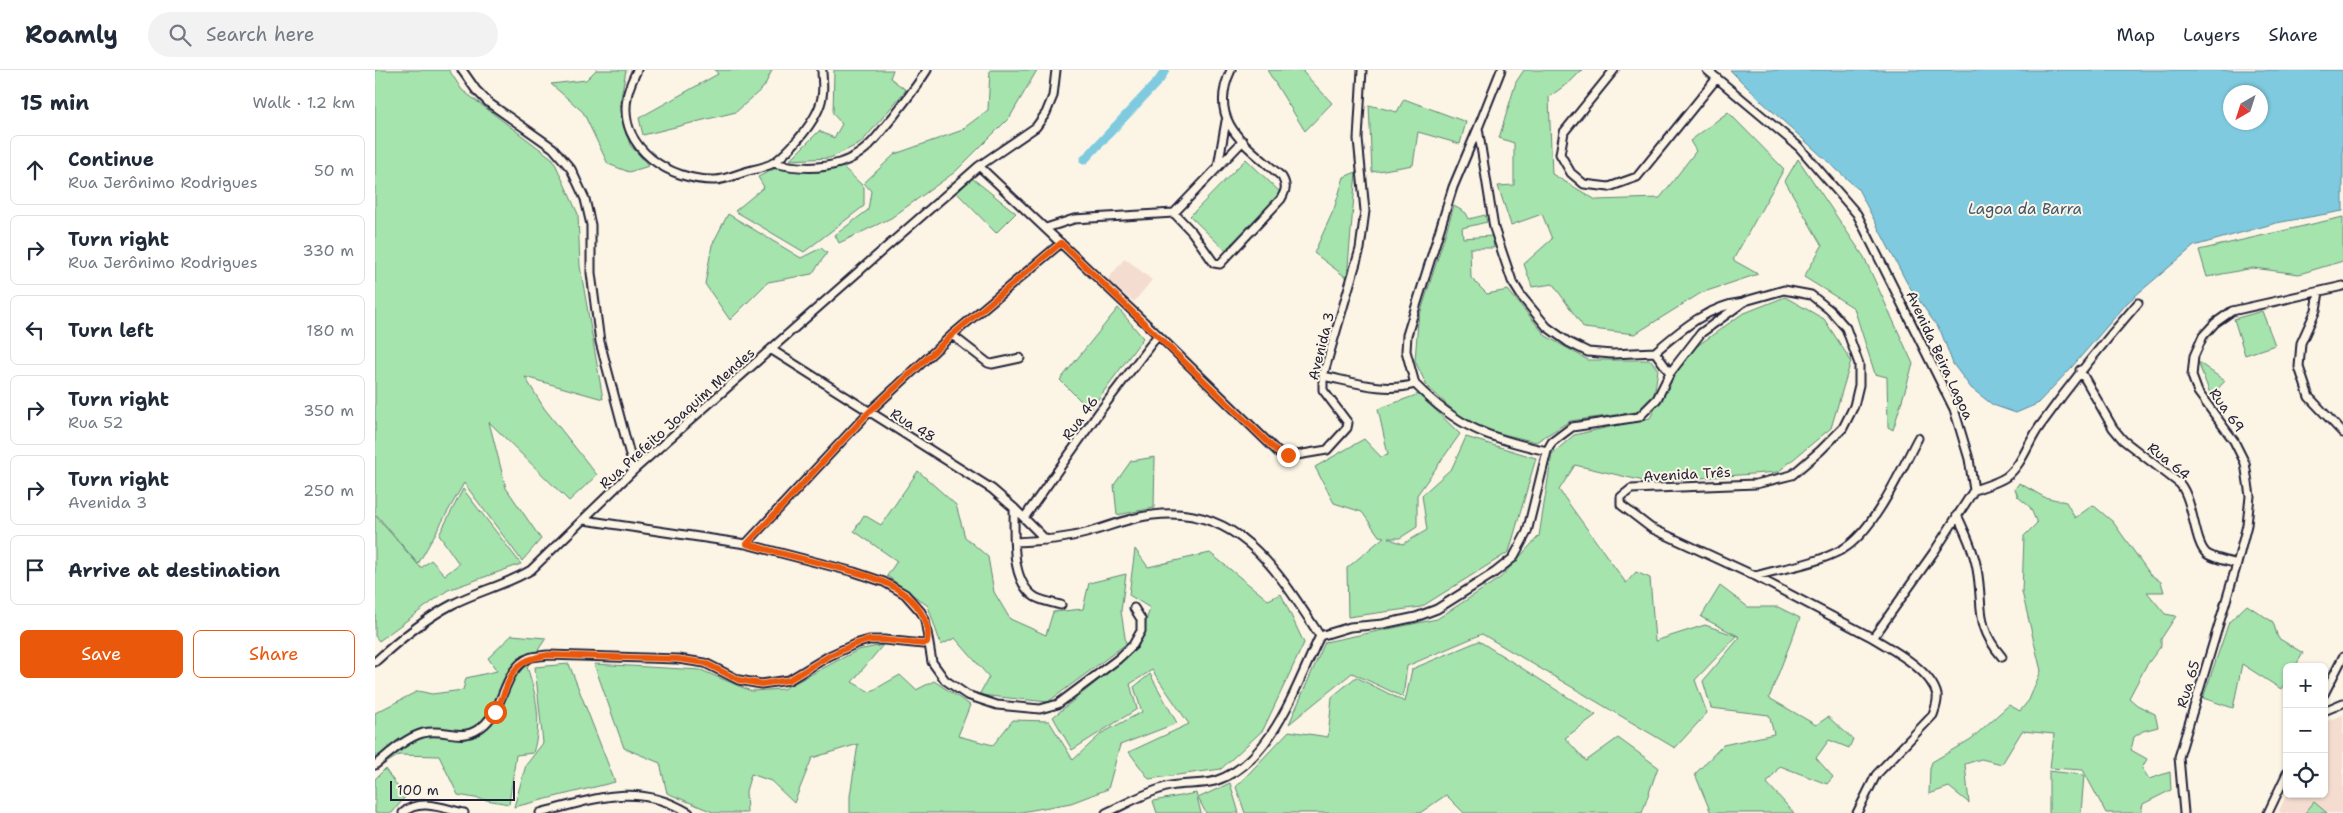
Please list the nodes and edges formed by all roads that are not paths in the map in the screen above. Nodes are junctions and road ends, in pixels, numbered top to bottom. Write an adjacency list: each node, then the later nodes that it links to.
1 (462, 70): 38 (street)
2 (637, 70): 15 (street)
3 (823, 70): 15 (street)
4 (927, 70): 15 (street)
5 (1056, 70): 16 (street, Rua Prefeito Joaquim Mendes)
6 (1231, 70): 12 (street)
7 (1362, 70): 32 (street, Avenida 3)
8 (1501, 70): 13 (street)
9 (1613, 70): 11 (street)
10 (1707, 70): 11 (street, Avenida Beira Lagoa)
11 (1717, 78): 39 (street, Avenida Beira Lagoa)
12 (1226, 121): 14 (street); 17 (street)
13 (1478, 128): 28 (street); 33 (street)
14 (1243, 142): 17 (street); 18 (street)
15 (773, 163)
16 (979, 166): 19 (street, Avenida 3); 27 (street, Rua Prefeito Joaquim Mendes)
17 (1218, 166): 18 (street)
18 (1174, 213): 19 (street)
19 (1046, 228): 20 (street, Avenida 3)
20 (1061, 243): 25 (street); 26 (street, Avenida 3)
21 (2343, 286): 22 (street, Rua 69)
22 (2319, 292): 35 (street); 47 (street, Rua 69)
23 (1745, 302): 28 (street); 31 (street); 48 (street, Avenida Três)
24 (2138, 303): 30 (street)
25 (952, 335): 29 (street); 34 (street)
26 (1159, 335): 32 (street, Avenida 3); 42 (street, Rua 46)
27 (772, 350): 34 (street, Rua 48); 38 (street, Rua Prefeito Joaquim Mendes)
28 (1655, 352): 31 (street)
29 (1020, 358)
30 (2080, 370): 39 (street); 47 (street, Rua 64)
31 (1670, 373): 37 (street)
32 (1323, 376): 33 (street)
33 (1415, 384): 37 (street)
34 (868, 413): 40 (street, Rua 48); 46 (street)
35 (2343, 433)
36 (1918, 438): 48 (street)
37 (1547, 451): 51 (street)
38 (634, 470): 43 (street, Rua Prefeito Joaquim Mendes)
39 (1974, 490): 41 (street)
40 (1014, 508): 42 (street, Rua 48); 45 (street)
41 (1957, 515): 52 (street); 54 (street)
42 (1024, 518): 44 (street, Rua 48)
43 (584, 520): 46 (street); 56 (street, Rua Prefeito Joaquim Mendes)
44 (1046, 540): 45 (street); 51 (street)
45 (1015, 542): 49 (street)
46 (747, 544): 53 (street)
47 (2237, 564): 68 (street, Rua 65)
48 (1755, 576): 52 (street, Avenida Três)
49 (1061, 606)
50 (1134, 608): 53 (street)
51 (1320, 636): 66 (street)
52 (1873, 638): 67 (street)
53 (927, 642): 60 (street)
54 (2002, 656)
55 (2343, 657): 57 (street)
56 (375, 662)
57 (2328, 686)
58 (2343, 703): 59 (street)
59 (2328, 709)
60 (375, 765)
61 (2283, 781): 69 (street)
62 (403, 813): 63 (street)
63 (464, 813)
64 (540, 813): 65 (street)
65 (689, 813)
66 (1106, 813)
67 (1857, 813)
68 (2184, 813)
69 (2268, 813)

